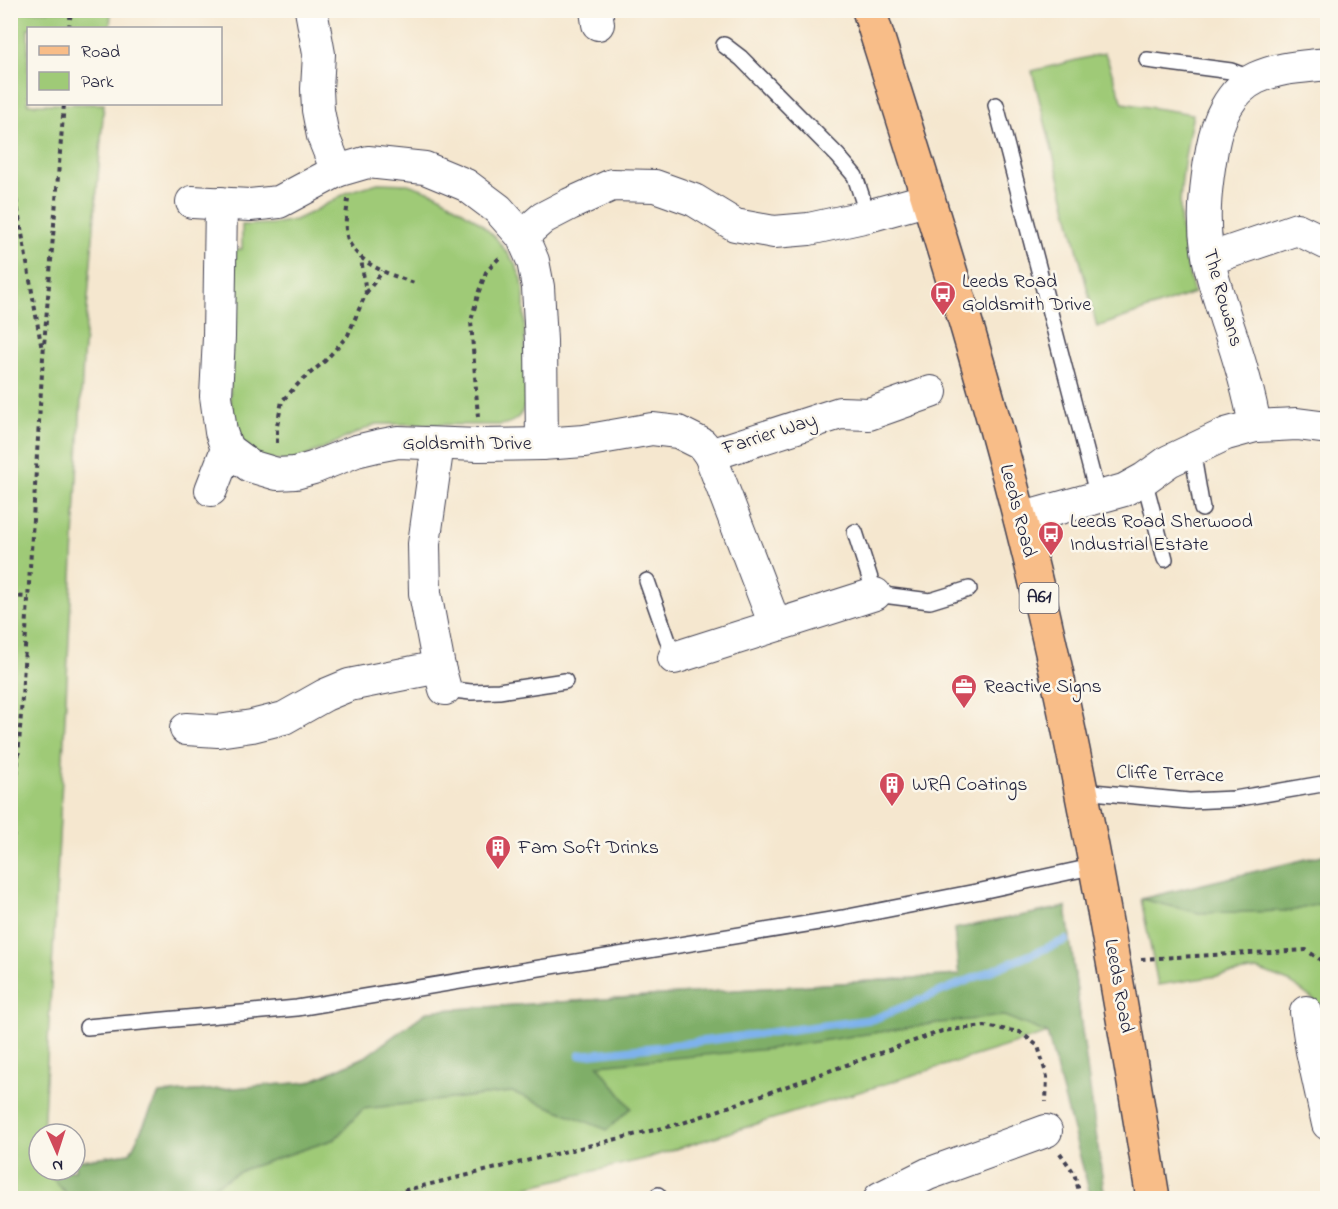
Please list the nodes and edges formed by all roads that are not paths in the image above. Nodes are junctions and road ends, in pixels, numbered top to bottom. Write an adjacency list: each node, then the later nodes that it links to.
1 (310, 10): 8 (street)
2 (869, 10): 9 (main road, Leeds Road / A61)
3 (724, 45): 10 (lane)
4 (1147, 60): 6 (lane)
5 (1328, 64): 6 (street, The Rowans)
6 (1249, 82): 13 (street, The Rowans)
7 (996, 105): 24 (lane)
8 (337, 171): 11 (street, Goldsmith Drive); 19 (street, Goldsmith Drive)
9 (929, 199): 10 (street); 26 (main road, Leeds Road / A61)
10 (868, 216): 11 (street)
11 (522, 236): 18 (street, Goldsmith Drive)
12 (1328, 244): 13 (street)
13 (1209, 259): 15 (street, The Rowans)
14 (931, 392): 21 (street, Farrier Way)
15 (1255, 426): 16 (street); 20 (street)
16 (1328, 428)
17 (438, 444): 18 (street, Goldsmith Drive); 19 (street, Goldsmith Drive); 34 (street)
18 (542, 444): 21 (street, Farrier Way)
19 (227, 449): 23 (street)
20 (1192, 450): 22 (street); 25 (lane)
21 (710, 455): 32 (street)
22 (1144, 480): 24 (street); 28 (lane)
23 (211, 490)
24 (1098, 497): 26 (street)
25 (1202, 509)
26 (1020, 519): 38 (main road, Leeds Road / A61)
27 (855, 532): 31 (lane)
28 (1165, 559)
29 (647, 580): 33 (lane)
30 (969, 589): 31 (lane)
31 (875, 594): 32 (street)
32 (775, 626): 33 (street)
33 (674, 658)
34 (442, 678): 35 (lane); 36 (street)
35 (565, 681)
36 (186, 729)
37 (1328, 783): 38 (lane, Cliffe Terrace)
38 (1082, 791): 39 (main road, Leeds Road / A61)
39 (1096, 866): 41 (lane); 46 (main road, Leeds Road / A61)
40 (1306, 1012): 42 (street)
41 (87, 1027)
42 (1320, 1048): 43 (street)
43 (1328, 1124)
44 (1046, 1131): 45 (street)
45 (880, 1198)
46 (1153, 1198)

